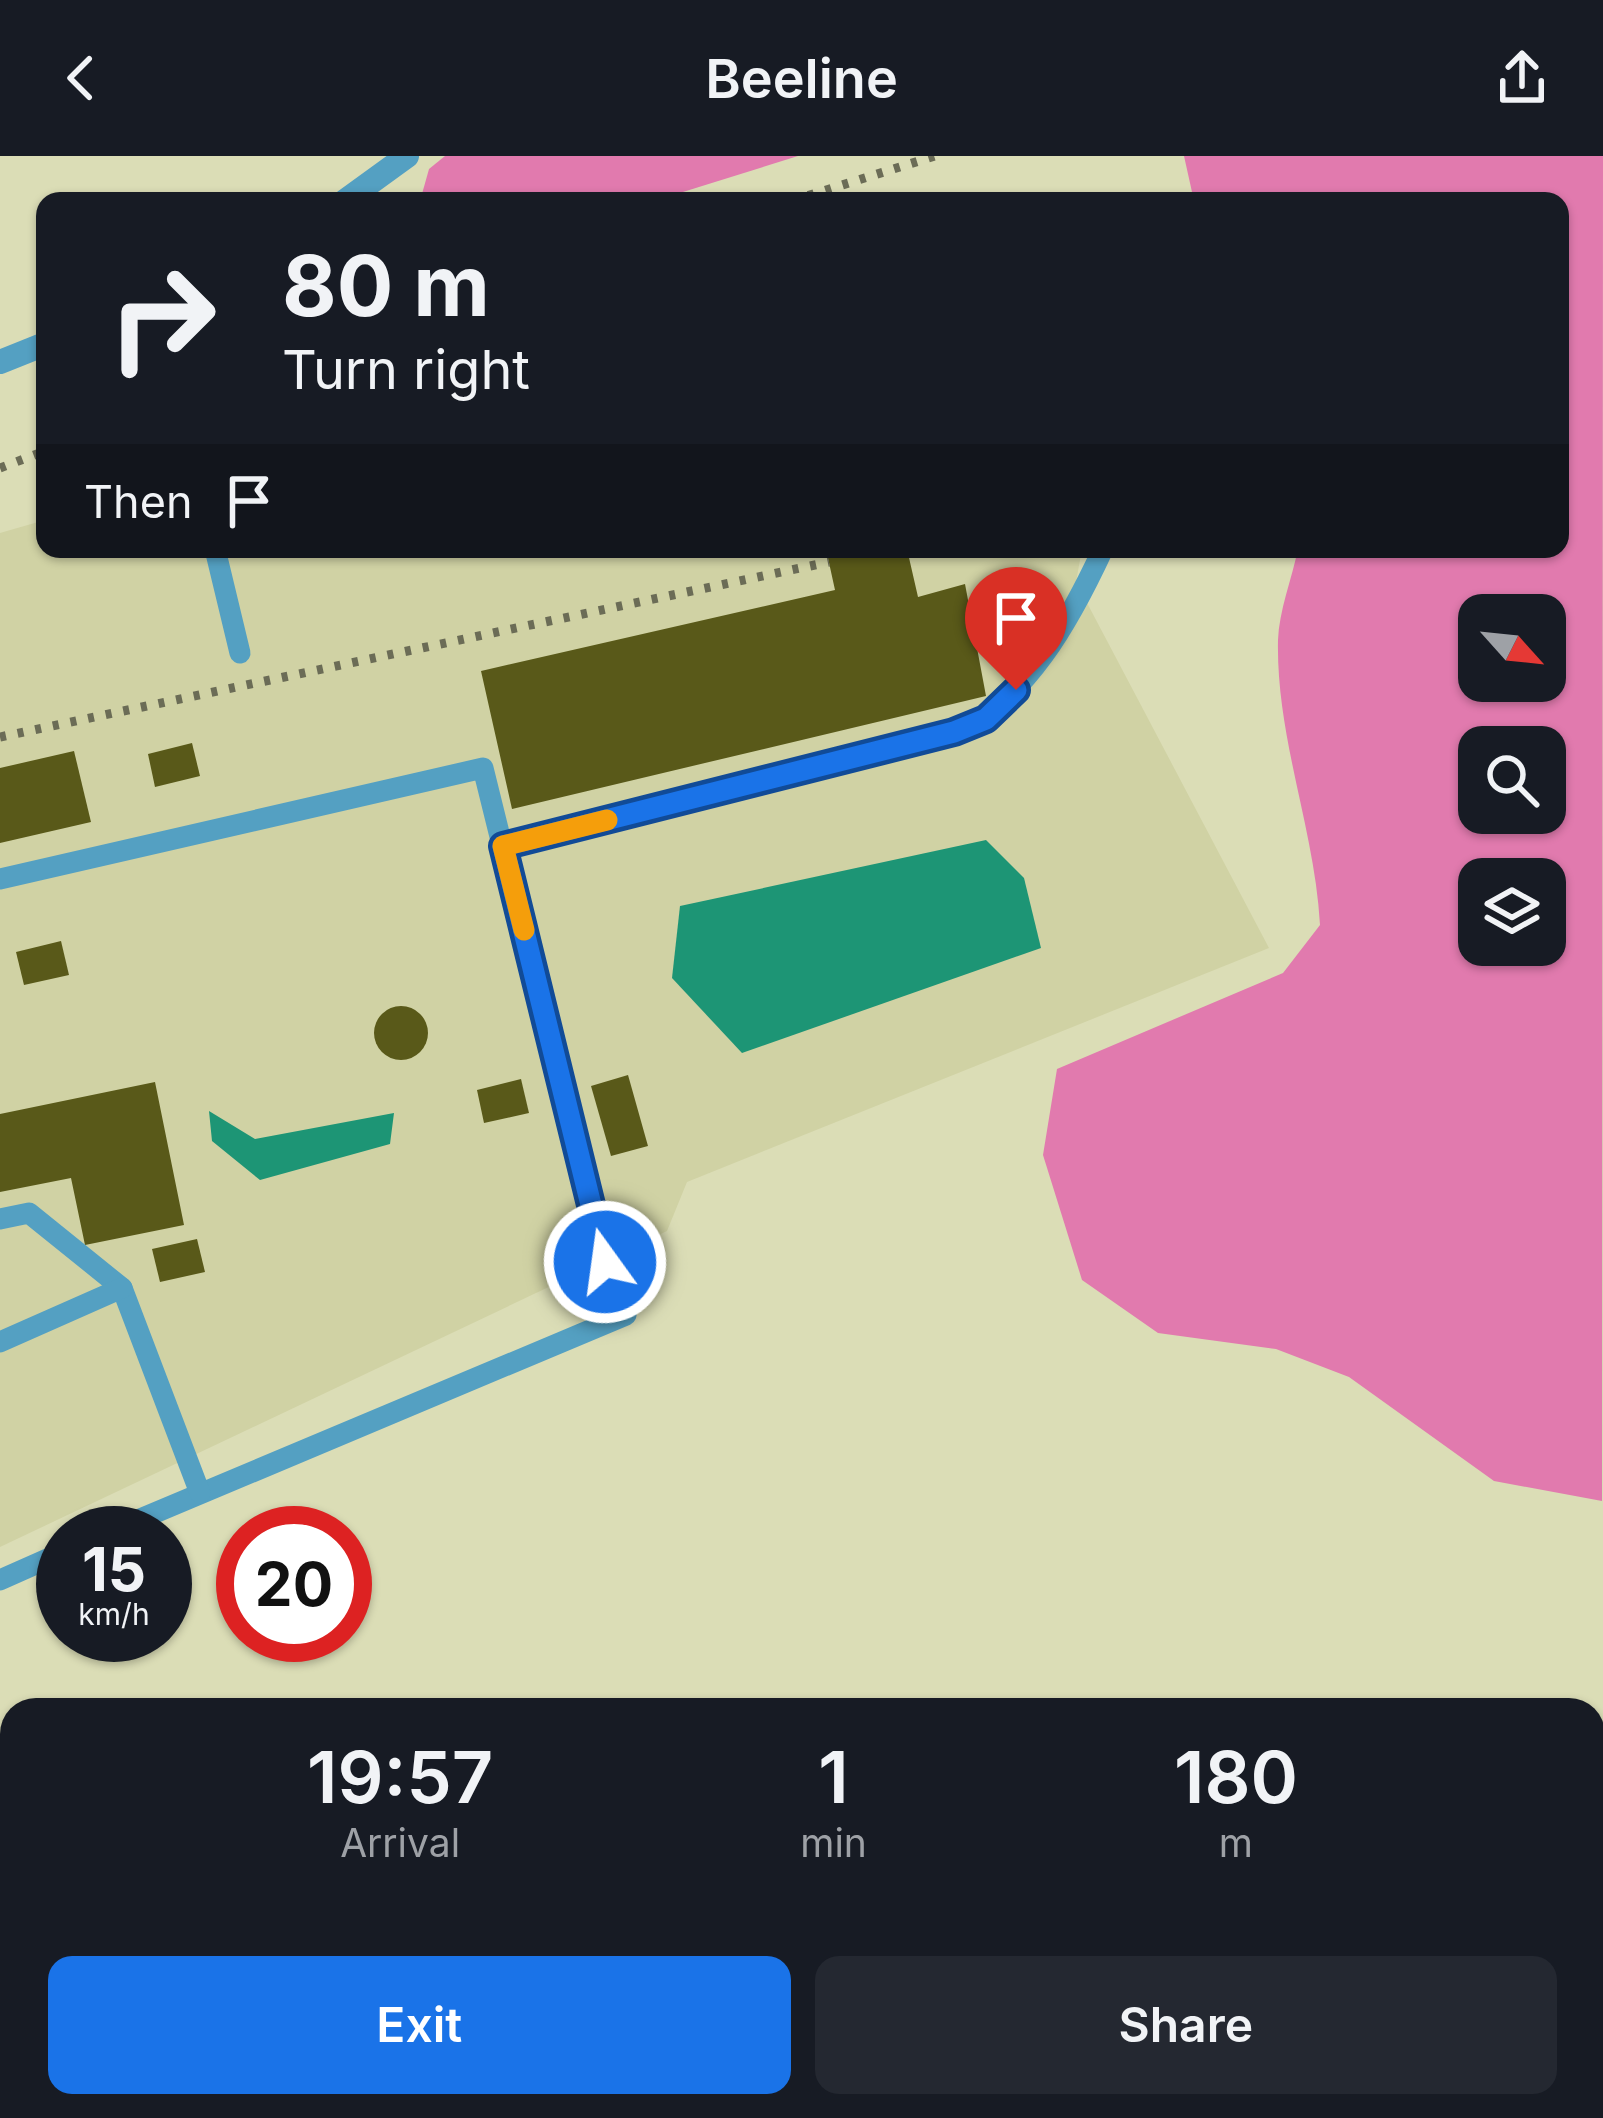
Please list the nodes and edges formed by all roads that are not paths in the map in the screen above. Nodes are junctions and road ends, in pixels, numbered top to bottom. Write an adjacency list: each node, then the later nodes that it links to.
1 (407, 156): 2 (street)
2 (357, 192)
3 (36, 348): 4 (street)
4 (0, 362)
5 (217, 558): 7 (lane)
6 (1098, 558): 8 (lane)
7 (240, 653)
8 (503, 846): 9 (lane); 13 (lane)
9 (0, 879)
10 (0, 1219): 11 (lane)
11 (122, 1288): 12 (lane); 13 (lane)
12 (0, 1342)
13 (200, 1493): 14 (lane)
14 (170, 1506)
15 (36, 1564): 16 (lane)
16 (0, 1580)

